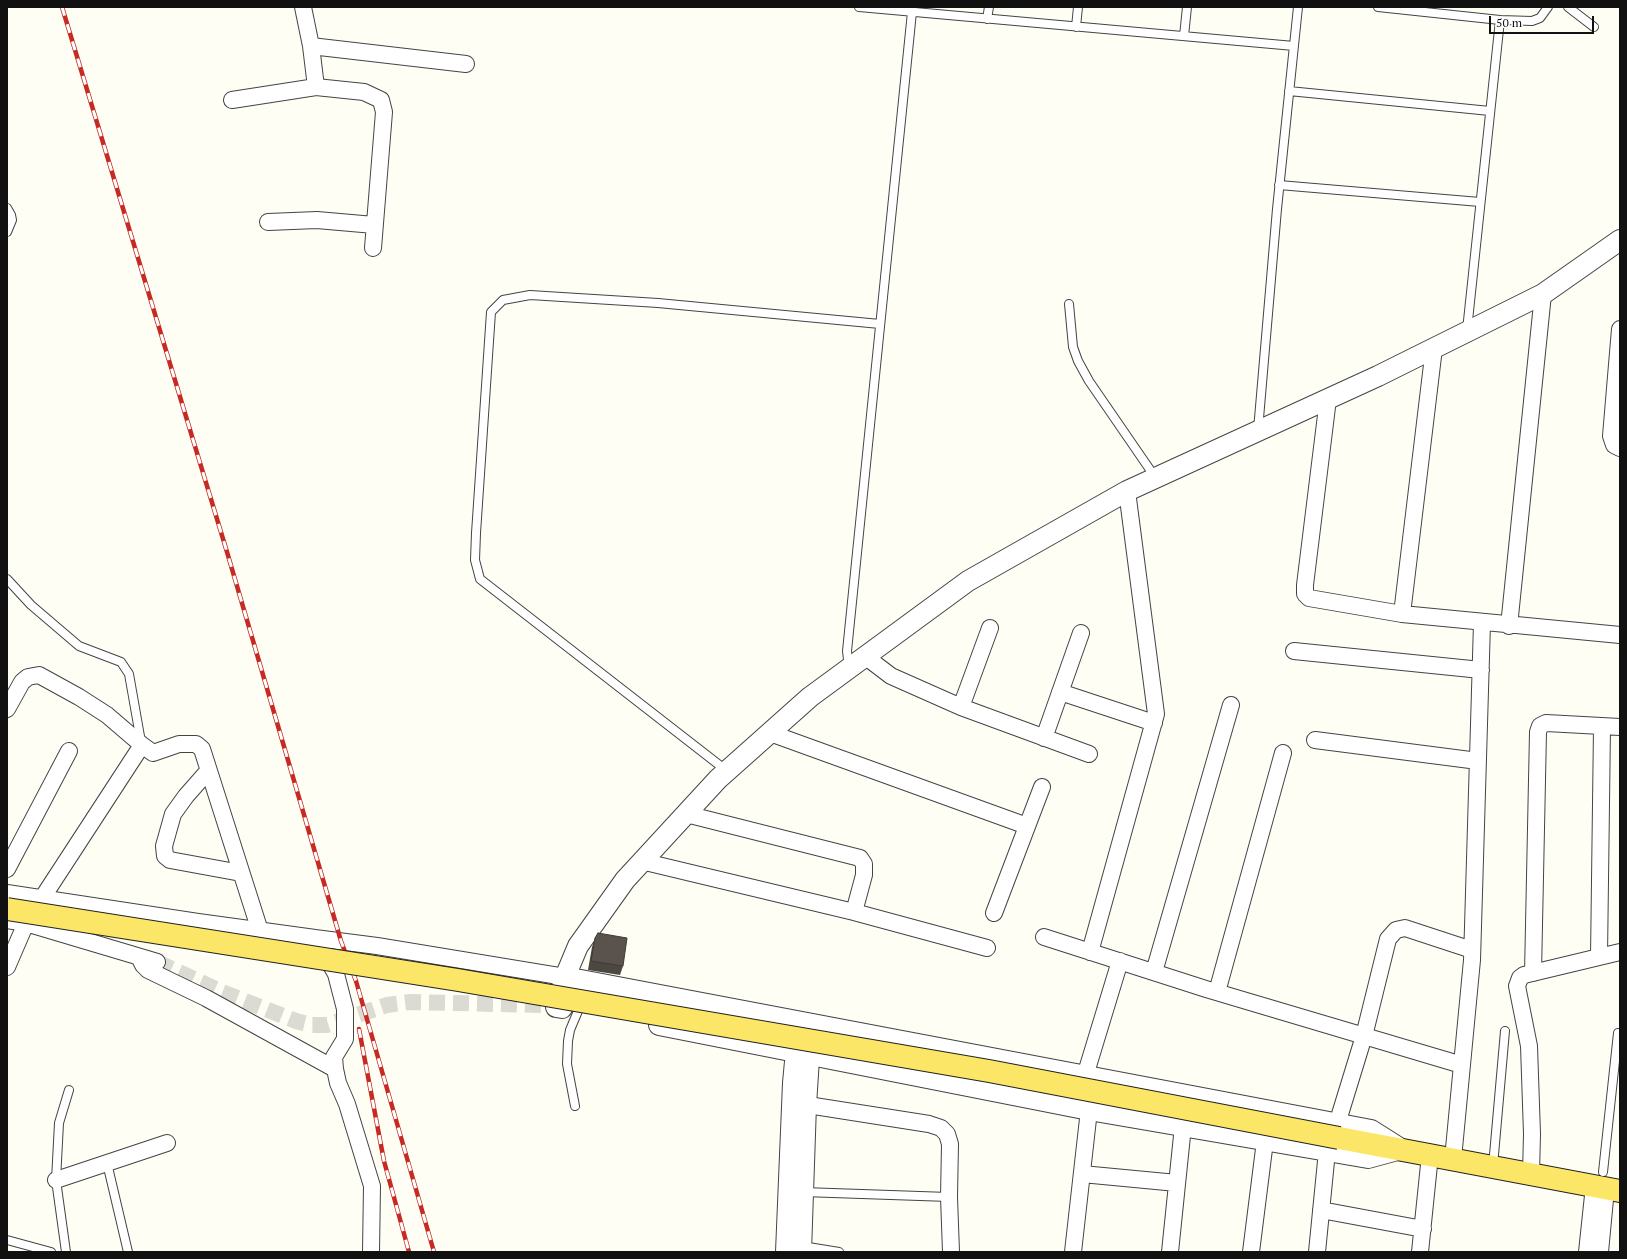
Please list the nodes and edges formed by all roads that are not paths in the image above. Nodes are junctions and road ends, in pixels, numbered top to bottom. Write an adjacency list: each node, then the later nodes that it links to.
1 (303, 7): 16 (street)
2 (859, 7): 10 (lane)
3 (989, 7): 11 (lane)
4 (1078, 7): 13 (lane)
5 (1187, 7): 15 (lane)
6 (1298, 7): 17 (lane)
7 (1378, 7): 12 (lane)
8 (1548, 7): 12 (lane)
9 (1568, 7): 14 (lane)
10 (912, 12): 11 (lane); 33 (lane)
11 (987, 19): 13 (lane)
12 (1500, 20): 22 (lane)
13 (1076, 27): 15 (lane)
14 (1594, 27)
15 (1184, 36): 17 (lane)
16 (312, 46): 18 (street); 19 (street)
17 (1294, 46): 20 (lane)
18 (466, 64)
19 (316, 87): 21 (street); 27 (street)
20 (1289, 91): 22 (lane); 23 (lane)
21 (232, 100)
22 (1490, 111): 24 (lane)
23 (1279, 185): 24 (lane); 38 (lane)
24 (1480, 202): 35 (lane)
25 (7, 208): 28 (lane)
26 (268, 222): 27 (street)
27 (374, 225): 30 (street)
28 (7, 232)
29 (1620, 240): 31 (street)
30 (373, 248)
31 (1543, 294): 35 (street); 45 (street)
32 (1070, 304): 40 (lane)
33 (880, 324): 51 (lane); 69 (lane)
34 (1620, 329): 39 (street)
35 (1466, 332): 36 (street)
36 (1434, 348): 37 (street); 43 (street)
37 (1328, 399): 38 (street); 43 (street)
38 (1258, 431): 40 (street)
39 (1620, 448)
40 (1156, 478): 41 (street)
41 (1127, 491): 50 (street); 57 (street)
42 (7, 579): 63 (lane)
43 (1402, 614): 44 (street)
44 (1482, 623): 45 (street); 52 (street)
45 (1510, 626): 48 (street)
46 (990, 628): 55 (street)
47 (1081, 633): 53 (street)
48 (1620, 636)
49 (1294, 651): 52 (street)
50 (866, 656): 51 (street); 55 (street)
51 (849, 668): 60 (street)
52 (1481, 670): 67 (street)
53 (1060, 692): 57 (street); 61 (street)
54 (1231, 705): 95 (street)
55 (961, 707): 61 (street)
56 (7, 709): 63 (street)
57 (1154, 723): 88 (street)
58 (1602, 727): 59 (street); 91 (street); 96 (street)
59 (1620, 727)
60 (770, 733): 69 (street); 72 (street)
61 (1044, 738): 66 (street)
62 (1315, 740): 67 (street)
63 (142, 745): 68 (street); 77 (street)
64 (69, 751): 74 (street)
65 (1283, 753): 98 (street)
66 (1089, 754)
67 (1478, 761): 87 (street)
68 (208, 771): 75 (street); 75 (street)
69 (727, 771): 71 (street)
70 (1042, 787): 72 (street)
71 (686, 814): 73 (street); 79 (street)
72 (1027, 826): 80 (street)
73 (641, 861): 79 (street); 97 (street)
74 (7, 869)
75 (241, 873): 83 (street)
76 (7, 893): 77 (street)
77 (43, 898): 82 (street); 83 (street)
78 (7, 909): 113 (main road, bridge)
79 (854, 912): 86 (street)
80 (994, 913)
81 (7, 920): 82 (street)
82 (26, 923): 90 (street); 94 (street)
83 (260, 931): 85 (street)
84 (1044, 937): 88 (street)
85 (315, 938): 97 (street); 106 (street)
86 (987, 948)
87 (1472, 950): 103 (street); 105 (street)
88 (1090, 952): 92 (street)
89 (1620, 952): 91 (street)
90 (139, 957): 93 (street); 106 (street)
91 (1599, 957): 96 (street)
92 (1120, 961): 95 (street); 107 (street)
93 (157, 962)
94 (7, 967)
95 (1154, 972): 98 (street)
96 (1533, 973): 121 (street)
97 (565, 977): 99 (street); 100 (street)
98 (1217, 992): 103 (street)
99 (578, 1011): 104 (street); 110 (lane)
100 (804, 1022): 104 (street); 107 (street)
101 (1505, 1030): 119 (lane)
102 (1618, 1033): 124 (lane)
103 (1364, 1036): 105 (street); 113 (street)
104 (803, 1054): 109 (street); 111 (street)
105 (1462, 1065): 117 (street)
106 (334, 1069): 134 (street)
107 (1085, 1076): 113 (street)
108 (69, 1090): 122 (lane)
109 (799, 1104): 125 (street); 126 (street); 130 (street)
110 (575, 1106)
111 (1089, 1110): 112 (street); 120 (street)
112 (1184, 1126): 114 (street); 123 (street)
113 (1334, 1137): 114 (street); 116 (main road); 127 (street)
114 (1265, 1140): 139 (street)
115 (167, 1143): 118 (street)
116 (1430, 1155): 117 (main road); 128 (street)
117 (1453, 1159): 119 (main road)
118 (107, 1163): 122 (street); 133 (lane)
119 (1493, 1167): 121 (main road)
120 (1082, 1174): 123 (street); 137 (street)
121 (1531, 1174): 124 (main road)
122 (56, 1180): 132 (lane)
123 (1177, 1183): 138 (street)
124 (1606, 1185): 142 (street); 143 (street)
125 (802, 1192): 126 (lane); 130 (street)
126 (949, 1197): 136 (street)
127 (1321, 1210): 128 (street); 140 (street)
128 (1423, 1229): 141 (street)
129 (7, 1240): 131 (lane)
130 (796, 1250): 135 (lane)
131 (51, 1252)
132 (66, 1252)
133 (128, 1252)
134 (371, 1252)
135 (839, 1252)
136 (952, 1252)
137 (1073, 1252)
138 (1170, 1252)
139 (1251, 1252)
140 (1317, 1252)
141 (1420, 1252)
142 (1587, 1252)
143 (1600, 1252)

